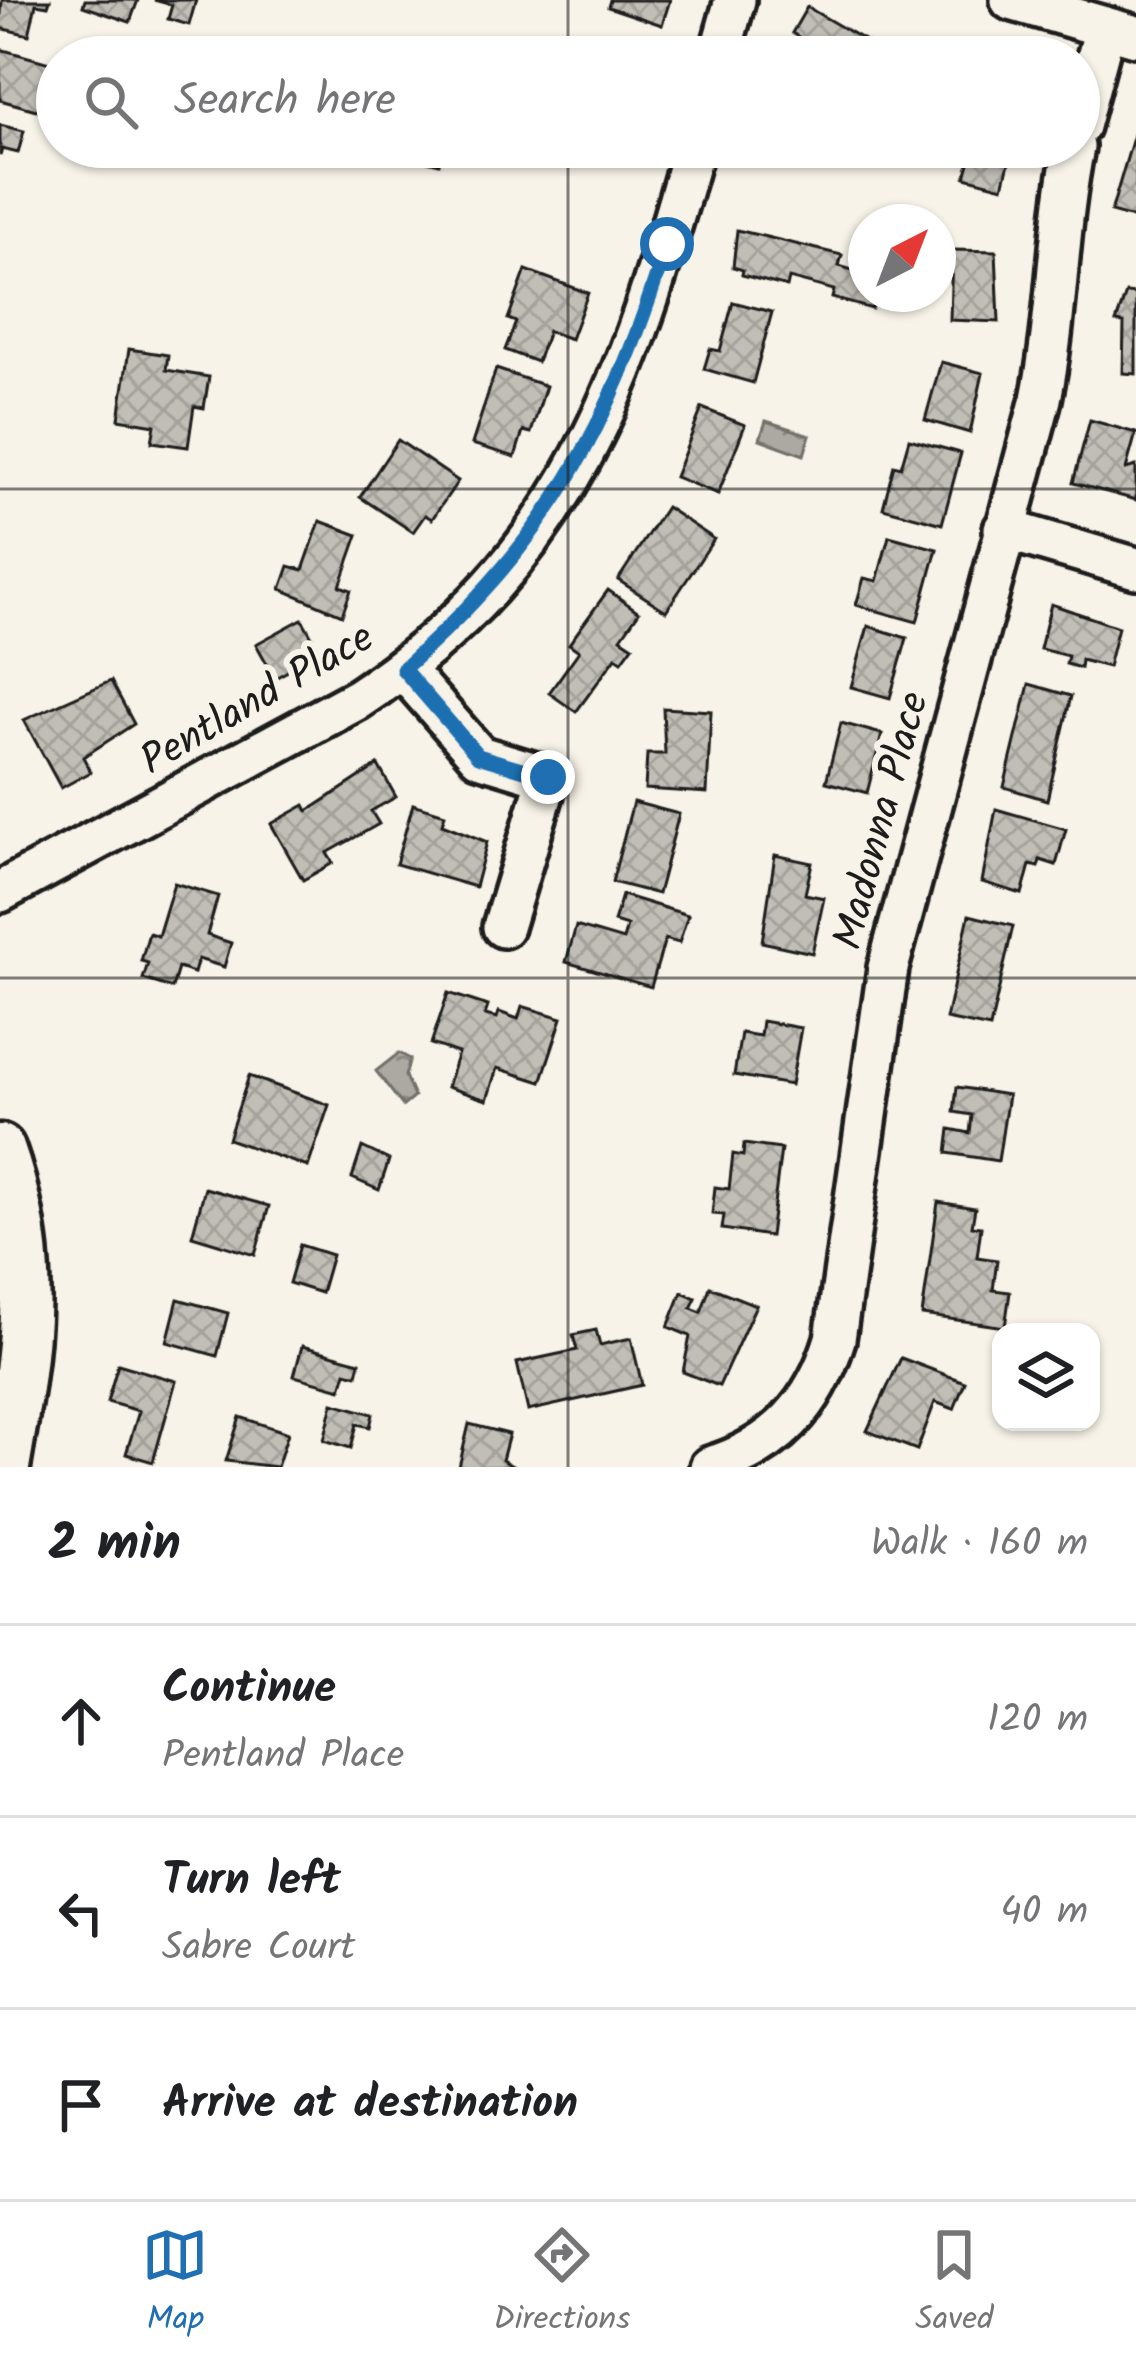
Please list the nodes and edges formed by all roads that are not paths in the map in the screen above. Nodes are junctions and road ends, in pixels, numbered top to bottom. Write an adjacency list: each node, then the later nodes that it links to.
1 (735, 0): 4 (street)
2 (1011, 0): 3 (street)
3 (1121, 32): 5 (street)
4 (724, 36)
5 (1100, 80)
6 (688, 168): 10 (street, Pentland Place)
7 (1070, 168): 8 (street, Madonna Place)
8 (1004, 529): 9 (street); 15 (street, Madonna Place)
9 (1136, 568)
10 (403, 669): 11 (street, Pentland Place); 12 (street)
11 (0, 892)
12 (502, 927)
13 (0, 1149): 14 (main road)
14 (5, 1467)
15 (710, 1467)

